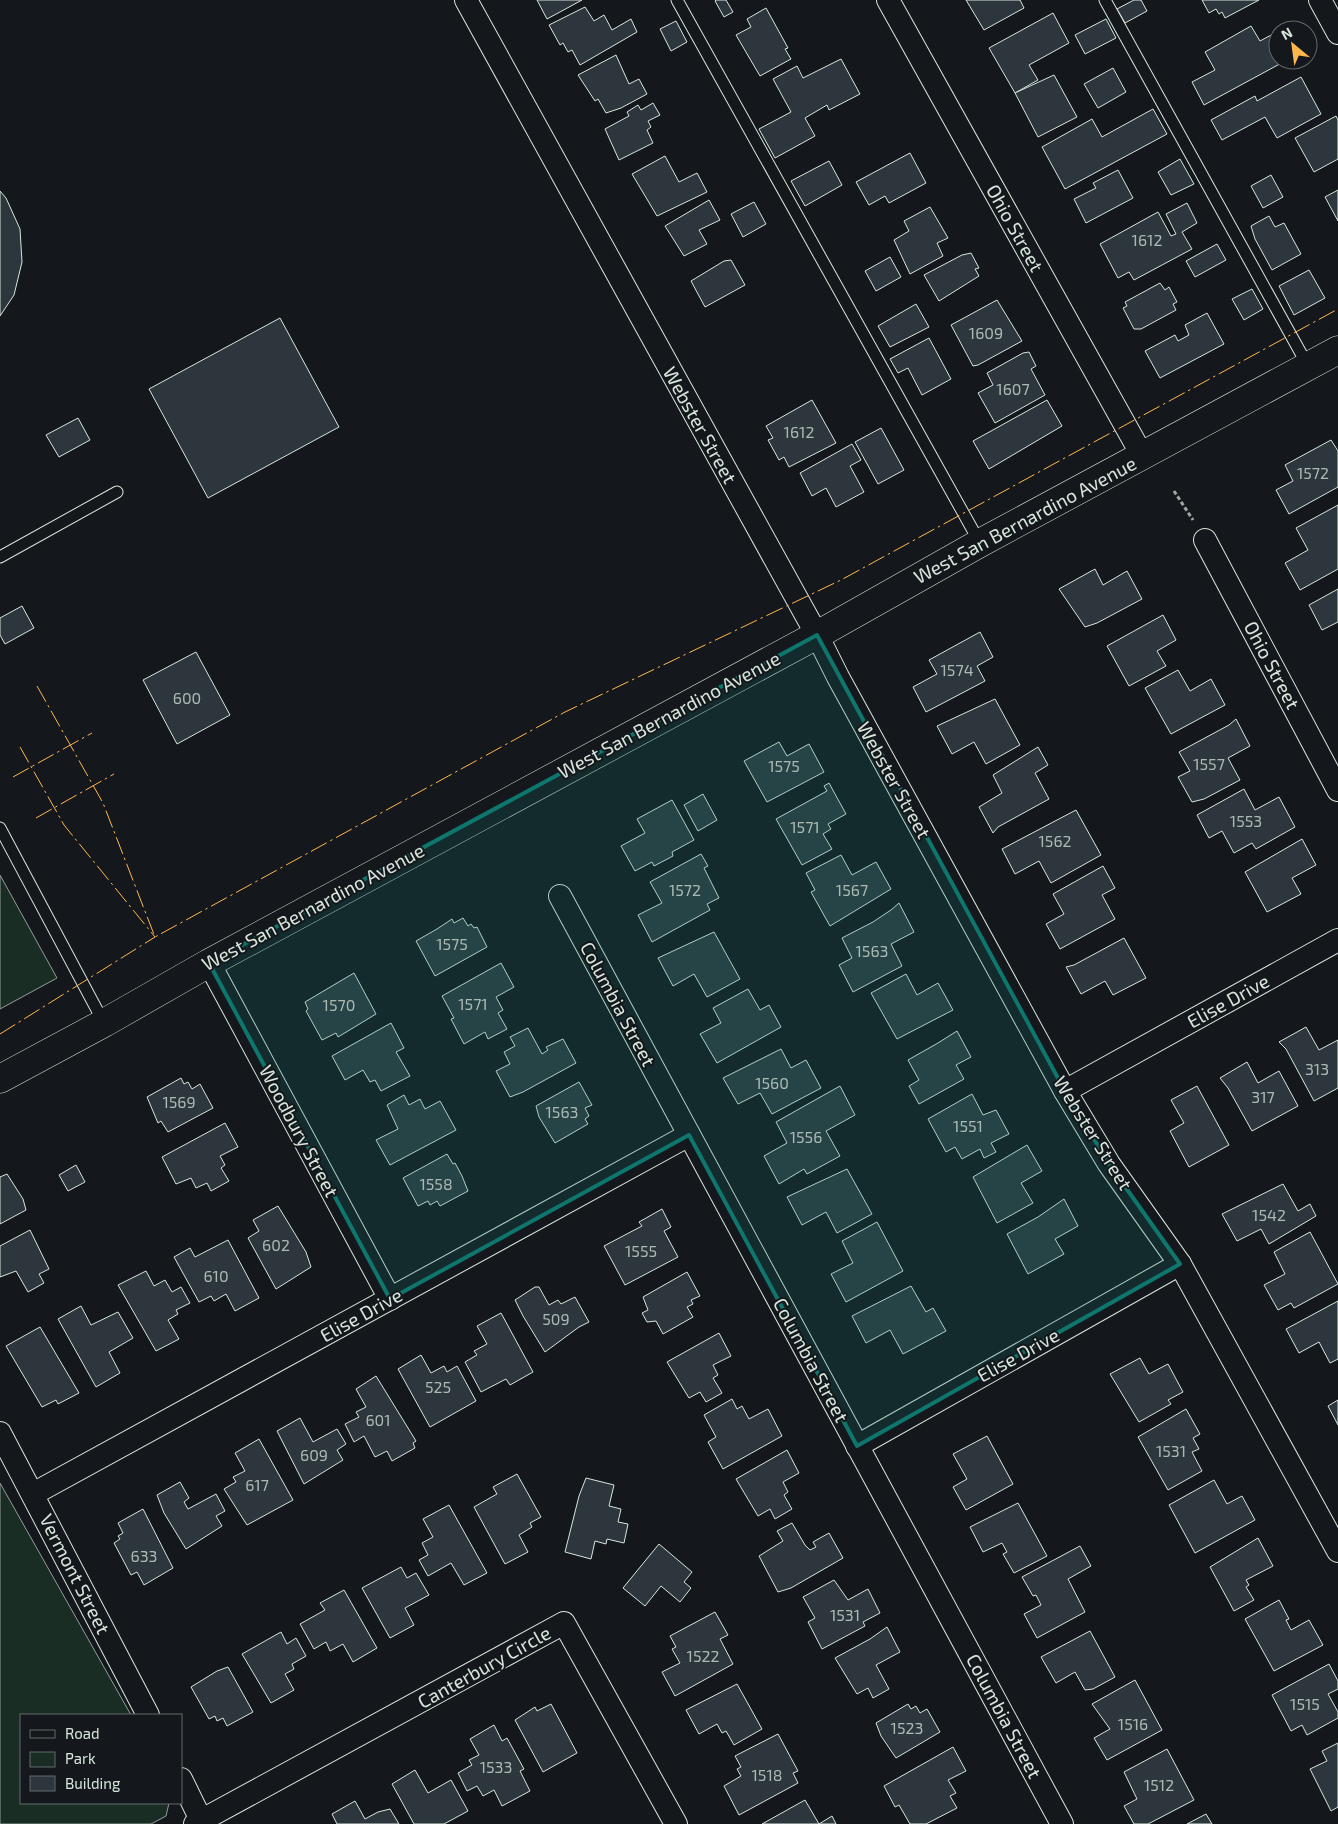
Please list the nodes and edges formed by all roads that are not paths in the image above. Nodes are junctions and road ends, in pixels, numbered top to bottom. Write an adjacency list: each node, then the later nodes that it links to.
1 (466, 0): 14 (street, Webster Street)
2 (676, 0): 12 (lane)
3 (888, 0): 9 (street, Ohio Street)
4 (1105, 0): 8 (lane)
5 (1320, 0): 6 (street)
6 (1338, 33)
7 (1338, 350): 8 (main road, West San Bernardino Avenue)
8 (1308, 366): 9 (main road, West San Bernardino Avenue)
9 (1143, 457): 12 (main road, West San Bernardino Avenue)
10 (117, 492): 13 (lane)
11 (1206, 540): 15 (street, Ohio Street)
12 (980, 543): 14 (main road, West San Bernardino Avenue)
13 (0, 557)
14 (817, 635): 19 (main road, West San Bernardino Avenue); 22 (street, Webster Street)
15 (1338, 790)
16 (0, 828): 20 (lane)
17 (560, 896): 23 (street, Columbia Street)
18 (1338, 940): 22 (street, Elise Drive)
19 (209, 963): 20 (main road, West San Bernardino Avenue); 25 (street, Woodbury Street)
20 (104, 1023): 21 (main road, West San Bernardino Avenue)
21 (0, 1079)
22 (1065, 1091): 24 (street, Webster Street)
23 (689, 1135): 25 (street, Elise Drive); 27 (street, Columbia Street)
24 (1180, 1264): 27 (street, Elise Drive); 29 (street, Webster Street)
25 (390, 1299): 28 (street, Elise Drive)
26 (0, 1433): 28 (street, Vermont Street)
27 (857, 1446): 34 (street, Columbia Street)
28 (33, 1494): 30 (street, Vermont Street)
29 (1338, 1551)
30 (147, 1714)
31 (182, 1781): 32 (street)
32 (200, 1823): 33 (street, Canterbury Circle)
33 (676, 1824)
34 (1062, 1824)

